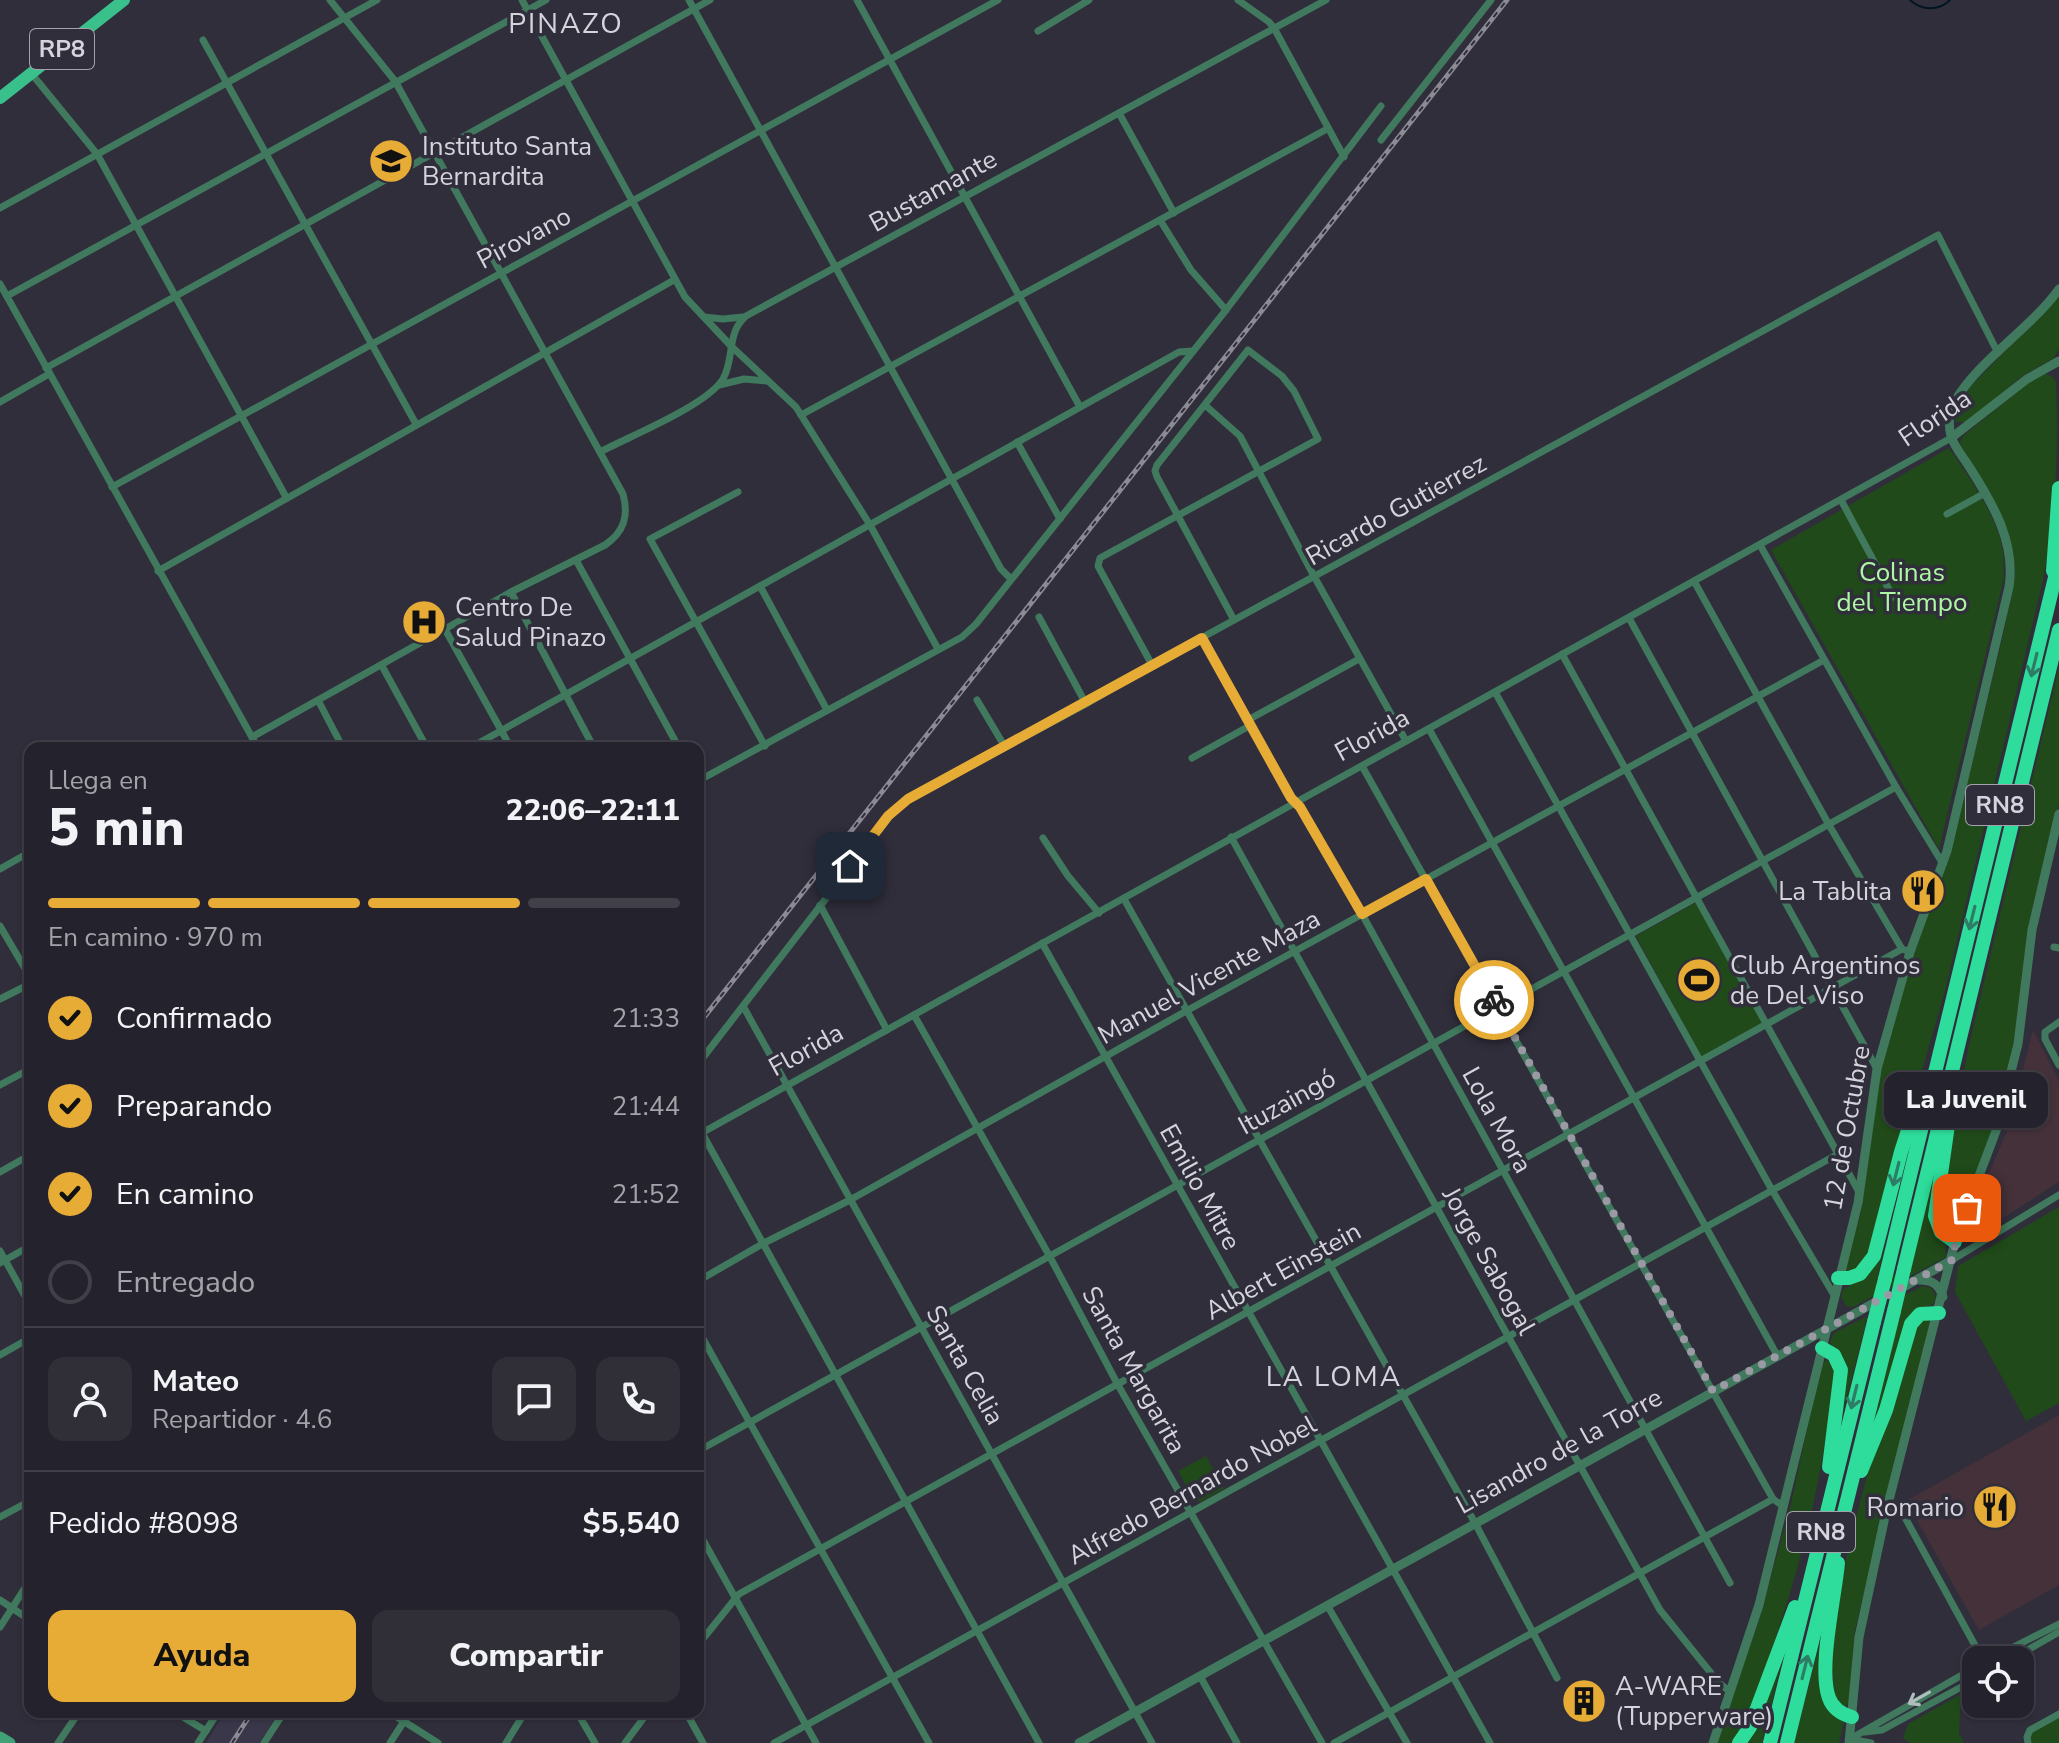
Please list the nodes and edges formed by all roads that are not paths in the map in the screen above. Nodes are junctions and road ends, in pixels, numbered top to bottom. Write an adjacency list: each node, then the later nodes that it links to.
1 (124, 0): 21 (main road, RP8)
2 (330, 0): 16 (street)
3 (377, 0): 16 (street)
4 (522, 0): 15 (street)
5 (546, 0): 15 (street)
6 (689, 0): 14 (street)
7 (710, 0): 14 (street)
8 (857, 0): 20 (street)
9 (998, 0): 20 (street, Pirovano)
10 (1089, 0): 18 (street)
11 (1238, 0): 17 (street)
12 (1326, 0): 17 (street, Bustamante)
13 (1491, 0): 30 (street)
14 (694, 9): 22 (street); 29 (street)
15 (527, 10): 22 (street); 24 (street)
16 (345, 18): 23 (street); 24 (street)
17 (1274, 28): 27 (street, Bustamante); 28 (street)
18 (1038, 31)
19 (203, 40): 23 (street)
20 (889, 59): 29 (street, Pirovano); 35 (street)
21 (31, 73): 25 (main road, RP8); 32 (street)
22 (564, 80): 31 (street); 36 (street)
23 (227, 81): 32 (street); 33 (street)
24 (395, 81): 31 (street); 33 (street)
25 (0, 98)
26 (1381, 106): 34 (street)
27 (1119, 113): 35 (street, Bustamante); 38 (street)
28 (1327, 129): 34 (street); 38 (street)
29 (761, 131): 36 (street, Pirovano); 42 (street)
30 (1381, 140)
31 (434, 152): 41 (street); 43 (street)
32 (97, 154): 37 (street); 40 (street)
33 (266, 154): 40 (street); 41 (street)
34 (1344, 157): 50 (street)
35 (966, 195): 42 (street, Bustamante); 49 (street)
36 (632, 203): 43 (street, Pirovano); 44 (street)
37 (0, 208)
38 (1174, 213): 39 (street)
39 (1160, 220): 49 (street); 50 (street)
40 (137, 224): 47 (street); 48 (street)
41 (305, 224): 47 (street); 53 (street)
42 (835, 268): 52 (street, Bustamante); 59 (street)
43 (501, 273): 53 (street, Pirovano); 56 (street)
44 (674, 280): 51 (street); 56 (street)
45 (0, 284): 48 (street)
46 (2059, 289): 57 (street)
47 (176, 295): 60 (street); 66 (street)
48 (7, 296): 60 (street)
49 (1020, 296): 59 (street); 65 (street)
50 (1226, 310): 55 (street)
51 (702, 316): 52 (street); 54 (street)
52 (746, 316): 54 (street)
53 (372, 344): 66 (street, Pirovano); 68 (street)
54 (731, 346): 61 (street); 62 (street)
55 (1193, 351): 65 (street); 82 (street)
56 (545, 352): 68 (street); 71 (street)
57 (1998, 353): 69 (street); 88 (street, Ricardo Gutierrez)
58 (2059, 361): 69 (street, Florida)
59 (891, 367): 67 (street); 73 (street)
60 (48, 371): 63 (street); 74 (street)
61 (769, 382): 62 (street); 67 (street)
62 (719, 385): 71 (street)
63 (0, 402)
64 (1205, 405): 72 (street); 72 (street); 81 (street)
65 (1080, 407): 70 (street)
66 (240, 415): 74 (street, Pirovano); 78 (street)
67 (801, 415): 83 (street)
68 (416, 424): 78 (street)
69 (1951, 438): 77 (street, 12 de Octubre); 79 (street, Florida)
70 (1017, 442): 73 (street); 82 (street)
71 (600, 452): 85 (street)
72 (1260, 472): 81 (street); 88 (street)
73 (952, 479): 83 (street); 89 (street)
74 (112, 487): 87 (street)
75 (2059, 488): 92 (highway)
76 (738, 492): 99 (street)
77 (1985, 493): 80 (street); 146 (street, 12 de Octubre)
78 (286, 497): 87 (street)
79 (1841, 500): 84 (street, Florida); 94 (street)
80 (1947, 514)
81 (1179, 517): 98 (street); 108 (street)
82 (1060, 519): 89 (street)
83 (870, 525): 91 (street); 103 (street)
84 (1760, 545): 90 (street, Florida); 107 (street)
85 (576, 560): 93 (street); 105 (street)
86 (2059, 561): 92 (highway, RN8)
87 (158, 571): 121 (street)
88 (1315, 578): 98 (street, Ricardo Gutierrez); 106 (street)
89 (1011, 579): 103 (street)
90 (1694, 581): 97 (street, Florida); 112 (street)
91 (760, 586): 99 (street); 116 (street)
92 (2052, 589): 169 (highway, RN8, one-way to 169)
93 (511, 592): 100 (street); 111 (street)
94 (1893, 597)
95 (436, 613): 100 (street)
96 (1039, 617): 115 (street)
97 (1629, 618): 104 (street, Florida); 120 (street)
98 (1234, 620): 102 (street, Ricardo Gutierrez)
99 (695, 624): 105 (street); 130 (street)
100 (446, 628): 109 (street); 119 (street)
101 (2059, 630): 168 (highway, RN8)
102 (1202, 638): 108 (street, Ricardo Gutierrez); 117 (street, Lola Mora)
103 (938, 649): 116 (street)
104 (1562, 654): 110 (street, Florida); 134 (street)
105 (631, 659): 111 (street); 129 (street)
106 (1359, 659): 117 (street); 122 (street)
107 (1824, 660): 112 (street, Manuel Vicente Maza); 136 (street)
108 (1152, 665): 115 (street, Ricardo Gutierrez)
109 (382, 666): 114 (street); 125 (street)
110 (1495, 692): 118 (street, Florida); 138 (street)
111 (565, 695): 119 (street); 128 (street)
112 (1758, 697): 120 (street, Manuel Vicente Maza); 140 (street)
113 (977, 700): 131 (street)
114 (319, 702): 121 (street); 124 (street)
115 (1086, 704): 131 (street, Ricardo Gutierrez)
116 (827, 710): 130 (street)
117 (1250, 723): 132 (street); 137 (street, Lola Mora)
118 (1429, 729): 122 (street, Florida); 143 (street)
119 (502, 730): 126 (street); 127 (street)
120 (1692, 733): 134 (street, Manuel Vicente Maza); 145 (street)
121 (252, 737): 123 (street)
122 (1406, 741): 133 (street, Florida)
123 (255, 742)
124 (340, 742)
125 (424, 742)
126 (481, 742)
127 (508, 742)
128 (591, 742)
129 (676, 742)
130 (765, 746): 135 (street)
131 (1005, 747): 151 (street, Ricardo Gutierrez)
132 (1192, 758)
133 (1362, 766): 137 (street, Florida); 148 (street)
134 (1626, 769): 138 (street, Manuel Vicente Maza); 149 (street)
135 (704, 778)
136 (1896, 787): 140 (street, Ituzaingó); 146 (street)
137 (1295, 802): 141 (street, Florida); 153 (street, Lola Mora)
138 (1558, 806): 143 (street, Manuel Vicente Maza); 155 (street)
139 (2059, 814): 200 (street)
140 (1829, 825): 145 (street, Ituzaingó); 157 (street)
141 (1231, 837): 150 (street, Florida); 158 (street, Jorge Sabogal)
142 (1043, 838): 152 (street)
143 (1492, 843): 148 (street, Manuel Vicente Maza); 160 (street)
144 (24, 855): 147 (street)
145 (1763, 861): 149 (street, Ituzaingó); 162 (street)
146 (1943, 864): 157 (street, 12 de Octubre)
147 (0, 869)
148 (1426, 879): 153 (street, Manuel Vicente Maza); 165 (street)
149 (1697, 898): 155 (street, Ituzaingó); 171 (street)
150 (1124, 899): 152 (street, Florida); 166 (street)
151 (820, 905): 164 (street, Ricardo Gutierrez); 172 (street)
152 (1099, 913): 156 (street, Florida)
153 (1362, 914): 158 (street, Manuel Vicente Maza); 173 (street, Lola Mora)
154 (0, 926): 159 (street)
155 (1630, 935): 160 (street, Ituzaingó); 176 (street)
156 (1042, 943): 167 (street, Florida); 175 (street, Emilio Mitre)
157 (1906, 950): 162 (street, Albert Einstein); 178 (street, 12 de Octubre)
158 (1295, 951): 166 (street, Manuel Vicente Maza); 180 (street, Jorge Sabogal)
159 (24, 967)
160 (1564, 972): 165 (street, Ituzaingó); 183 (street)
161 (24, 987): 163 (street)
162 (1833, 989): 171 (street, Albert Einstein); 178 (street)
163 (0, 999)
164 (743, 1006): 174 (street, Ricardo Gutierrez); 182 (street, Santa Celia)
165 (1498, 1008): 173 (street, Ituzaingó); 186 (street)
166 (1188, 1010): 175 (street, Manuel Vicente Maza); 187 (street)
167 (914, 1015): 172 (street, Florida); 184 (street, Santa Margarita)
168 (1965, 1015): 200 (highway); 243 (highway, RN8, bridge)
169 (1947, 1020): 210 (highway, one-way to 210); 247 (highway, RN8, one-way to 247, bridge)
170 (2059, 1022): 177 (street)
171 (1768, 1026): 176 (street, Albert Einstein); 189 (street)
172 (887, 1030): 182 (street, Florida)
173 (1432, 1045): 180 (street, Ituzaingó); 192 (street, Lola Mora)
174 (704, 1056)
175 (1105, 1058): 184 (street, Manuel Vicente Maza); 193 (street, Emilio Mitre)
176 (1701, 1062): 183 (street, Albert Einstein); 194 (street)
177 (2059, 1065)
178 (1877, 1069): 195 (street, 12 de Octubre)
179 (24, 1072): 181 (street)
180 (1367, 1081): 187 (street, Ituzaingó); 198 (street, Jorge Sabogal)
181 (0, 1085)
182 (786, 1086): 185 (street, Florida); 197 (street, Santa Celia)
183 (1635, 1099): 186 (street, Albert Einstein); 199 (street)
184 (978, 1127): 197 (street, Manuel Vicente Maza); 204 (street, Santa Margarita)
185 (704, 1132)
186 (1570, 1135): 192 (street, Albert Einstein); 207 (street)
187 (1261, 1140): 193 (street, Ituzaingó); 208 (street)
188 (704, 1141): 201 (street)
189 (1838, 1154): 194 (street, Alfredo Bernardo Nobel); 195 (street)
190 (24, 1158): 191 (street)
191 (0, 1172)
192 (1503, 1172): 198 (street, Albert Einstein); 215 (street, Lola Mora)
193 (1177, 1186): 204 (street, Ituzaingó); 217 (street, Emilio Mitre)
194 (1772, 1190): 199 (street, Alfredo Bernardo Nobel); 212 (street)
195 (1860, 1192): 210 (street, 12 de Octubre)
196 (2059, 1195): 205 (street, Lisandro de la Torre)
197 (850, 1200): 201 (street, Manuel Vicente Maza); 219 (street, Santa Celia)
198 (1437, 1209): 208 (street, Albert Einstein); 221 (street, Jorge Sabogal)
199 (1706, 1227): 207 (street, Alfredo Bernardo Nobel); 226 (street)
200 (1955, 1242): 205 (street)
201 (764, 1243): 209 (street, Manuel Vicente Maza); 227 (street)
202 (24, 1249): 206 (street)
203 (0, 1251): 206 (street)
204 (1050, 1257): 219 (street, Ituzaingó); 228 (street, Santa Margarita)
205 (1952, 1260): 211 (street, Lisandro de la Torre); 214 (street)
206 (2, 1262): 213 (street)
207 (1641, 1263): 215 (street, Alfredo Bernardo Nobel); 229 (street)
208 (1330, 1268): 217 (street, Albert Einstein); 230 (street)
209 (704, 1278)
210 (1838, 1278): 212 (street, 12 de Octubre)
211 (1917, 1281): 214 (street); 216 (street, Lisandro de la Torre)
212 (1834, 1295): 216 (street); 220 (street, 12 de Octubre)
213 (24, 1296)
214 (1943, 1297): 218 (street)
215 (1574, 1300): 221 (street, Alfredo Bernardo Nobel); 232 (street, Lola Mora)
216 (1857, 1311): 220 (street, Lisandro de la Torre)
217 (1248, 1313): 228 (street, Albert Einstein); 233 (street, Emilio Mitre)
218 (1939, 1313): 241 (street); 243 (highway)
219 (921, 1328): 227 (street, Ituzaingó); 235 (street, Santa Celia)
220 (1826, 1328): 224 (street, 12 de Octubre); 226 (street, Lisandro de la Torre)
221 (1507, 1337): 230 (street, Alfredo Bernardo Nobel); 236 (street, Jorge Sabogal)
222 (24, 1341): 225 (street)
223 (704, 1341): 231 (street)
224 (1822, 1348): 240 (street, 12 de Octubre); 247 (highway)
225 (0, 1355)
226 (1777, 1355): 229 (street, Lisandro de la Torre)
227 (836, 1376): 231 (street, Ituzaingó); 238 (street)
228 (1118, 1385): 235 (street, Albert Einstein); 242 (street, Santa Margarita)
229 (1713, 1391): 232 (street, Lisandro de la Torre); 237 (street)
230 (1403, 1395): 233 (street, Alfredo Bernardo Nobel); 245 (street)
231 (750, 1423): 234 (street, Ituzaingó); 249 (street)
232 (1645, 1428): 236 (street, Lisandro de la Torre); 246 (street, Lola Mora)
233 (1320, 1441): 242 (street, Alfredo Bernardo Nobel); 250 (street, Emilio Mitre)
234 (704, 1448)
235 (993, 1454): 238 (street, Albert Einstein); 253 (street, Santa Celia)
236 (1579, 1465): 245 (street, Lisandro de la Torre); 251 (street, Jorge Sabogal)
237 (1773, 1499): 240 (street); 246 (street)
238 (907, 1502): 249 (street, Albert Einstein); 262 (street)
239 (24, 1504): 244 (street)
240 (1783, 1506): 276 (street, 12 de Octubre)
241 (1886, 1512): 267 (street); 280 (street)
242 (1191, 1513): 253 (street, Alfredo Bernardo Nobel); 266 (street, Santa Margarita)
243 (1843, 1514): 280 (highway); 321 (highway, RN8, one-way to 243)
244 (0, 1517)
245 (1475, 1523): 250 (street, Lisandro de la Torre); 264 (street)
246 (1705, 1536): 251 (street); 252 (street, Lola Mora)
247 (1819, 1538): 319 (highway); 320 (highway, RN8)
248 (704, 1542): 255 (street)
249 (821, 1550): 255 (street, Albert Einstein); 273 (street)
250 (1392, 1569): 257 (street, Lisandro de la Torre); 272 (street, Emilio Mitre)
251 (1639, 1573): 264 (street); 276 (street, Jorge Sabogal)
252 (1730, 1583)
253 (1065, 1584): 262 (street, Alfredo Bernardo Nobel); 277 (street, Santa Celia)
254 (24, 1589): 258 (street)
255 (734, 1597): 265 (street, Albert Einstein); 292 (street)
256 (0, 1600): 258 (street)
257 (1327, 1605): 266 (street, Lisandro de la Torre); 278 (street)
258 (12, 1608): 259 (street); 261 (street)
259 (24, 1616)
260 (2059, 1624): 268 (street)
261 (0, 1627)
262 (978, 1630): 273 (street, Alfredo Bernardo Nobel); 310 (street)
263 (2059, 1632): 269 (street)
264 (1533, 1633): 272 (street); 274 (street)
265 (704, 1637)
266 (1263, 1640): 271 (street, Lisandro de la Torre); 314 (street, Santa Margarita)
267 (1978, 1646)
268 (2014, 1646)
269 (2034, 1646)
270 (1962, 1675): 294 (street, one-way to 294)
271 (1200, 1676): 277 (street, Lisandro de la Torre); 313 (street)
272 (1453, 1677): 278 (street); 317 (street, Emilio Mitre)
273 (893, 1678): 292 (street, Alfredo Bernardo Nobel); 309 (street)
274 (1557, 1678)
275 (1962, 1687): 294 (street)
276 (1729, 1691): 318 (street, 12 de Octubre)
277 (1135, 1712): 311 (street, Lisandro de la Torre); 312 (street, Santa Celia)
278 (1389, 1712): 315 (street); 316 (street)
279 (2059, 1714): 323 (street)
280 (1852, 1717): 296 (street)
281 (75, 1718): 298 (street)
282 (185, 1718): 293 (street)
283 (214, 1718): 293 (street)
284 (280, 1718): 300 (street)
285 (399, 1718): 291 (street)
286 (406, 1718): 291 (street)
287 (521, 1718): 303 (street)
288 (580, 1718): 304 (street)
289 (644, 1718): 305 (street)
290 (689, 1718): 306 (street)
291 (404, 1721): 301 (street); 302 (street)
292 (806, 1724): 307 (street, Alfredo Bernardo Nobel); 308 (street)
293 (206, 1731): 299 (street)
294 (1863, 1732): 296 (street)
295 (0, 1737): 297 (main road)
296 (1848, 1742): 322 (street)
297 (10, 1743)
298 (58, 1743)
299 (198, 1743)
300 (264, 1743)
301 (390, 1743)
302 (438, 1743)
303 (506, 1743)
304 (595, 1743)
305 (625, 1743)
306 (703, 1743)
307 (774, 1743)
308 (816, 1743)
309 (929, 1743)
310 (1039, 1743)
311 (1079, 1743)
312 (1152, 1743)
313 (1237, 1743)
314 (1322, 1743)
315 (1334, 1743)
316 (1407, 1743)
317 (1490, 1743)
318 (1713, 1743)
319 (1739, 1743)
320 (1770, 1743)
321 (1787, 1743)
322 (1868, 1743)
323 (2028, 1743)

